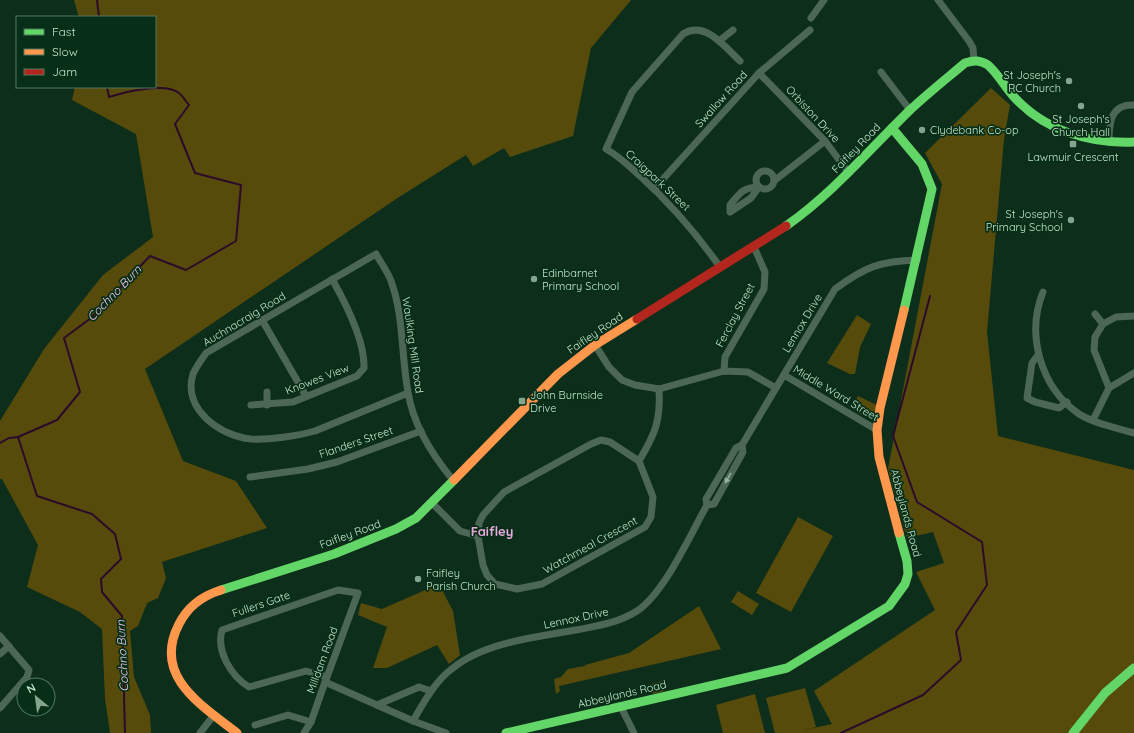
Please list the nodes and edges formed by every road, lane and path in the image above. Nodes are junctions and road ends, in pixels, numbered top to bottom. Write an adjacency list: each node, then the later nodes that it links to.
1 (824, 0): 3 (street)
2 (938, 0): 7 (street)
3 (811, 18)
4 (732, 30): 6 (street)
5 (810, 30): 10 (street, Swallow Road)
6 (719, 41): 8 (street); 19 (street, Craigpark Street)
7 (974, 60): 12 (street, Faifley Road); 15 (street)
8 (740, 61)
9 (881, 72): 12 (street)
10 (759, 73): 14 (street, Orbiston Drive); 19 (street, Swallow Road)
11 (1134, 105): 15 (street)
12 (910, 110): 13 (street, Faifley Road)
13 (892, 128): 17 (street, Faifley Road); 22 (street, Abbeylands Road)
14 (825, 141): 17 (street, Orbiston Drive); 18 (street)
15 (1109, 142): 16 (street)
16 (1134, 142)
17 (849, 173): 20 (street, Faifley Road)
18 (774, 181): 18 (street)
19 (654, 189): 23 (street, Craigpark Street)
20 (754, 247): 23 (street, Faifley Road); 32 (street, Ferclay Street)
21 (376, 254): 24 (street, Auchnacraig Road); 39 (street, Waulking Mill Road)
22 (917, 260): 34 (street, Lennox Drive); 45 (street, Abbeylands Road)
23 (720, 267): 30 (street, Faifley Road)
24 (332, 279): 28 (street, Auchnacraig Road); 40 (street, Knowes View)
25 (1043, 292): 31 (street)
26 (1096, 314): 29 (street)
27 (1134, 316): 29 (street)
28 (262, 320): 39 (street, Auchnacraig Road); 40 (street)
29 (1103, 324): 36 (street)
30 (595, 346): 37 (street); 50 (street, Faifley Road)
31 (1038, 355): 41 (street); 41 (street)
32 (724, 371): 35 (street); 37 (street)
33 (1134, 373): 36 (street)
34 (784, 375): 35 (street, Lennox Drive); 45 (street, Middle Ward Street)
35 (776, 388): 59 (street, Lennox Drive)
36 (1109, 388): 44 (street)
37 (659, 389): 48 (street)
38 (267, 392): 43 (street)
39 (408, 393): 46 (street, Waulking Mill Road)
40 (306, 396): 43 (street, Knowes View)
41 (1067, 402): 44 (street)
42 (251, 405): 43 (street, Knowes View)
43 (267, 405)
44 (1093, 420): 47 (street)
45 (878, 430): 61 (street, Abbeylands Road)
46 (421, 431): 49 (street, Flanders Street); 50 (street, Waulking Mill Road)
47 (1134, 433)
48 (639, 460): 52 (street, Watchmeal Crescent); 52 (street, Watchmeal Crescent)
49 (250, 477)
50 (453, 480): 51 (street, Faifley Road)
51 (432, 503): 52 (street); 63 (street, Faifley Road)
52 (478, 536)
53 (358, 594): 58 (street, Milldam Road); 58 (street, Fullers Gate)
54 (0, 636): 55 (street)
55 (9, 646): 56 (street); 62 (street)
56 (0, 654)
57 (1134, 668): 73 (street)
58 (326, 680): 60 (street); 65 (street, Milldam Road)
59 (431, 691): 60 (street); 64 (street, Lennox Drive)
60 (378, 705): 64 (street)
61 (621, 707): 71 (street, Abbeylands Road); 72 (street)
62 (0, 708)
63 (214, 714): 67 (street); 68 (street, Faifley Road)
64 (413, 721): 70 (street)
65 (311, 722): 66 (street); 69 (street, Milldam Road)
66 (255, 726)
67 (200, 733)
68 (237, 733)
69 (304, 733)
70 (446, 733)
71 (506, 733)
72 (634, 733)
73 (1073, 733)

